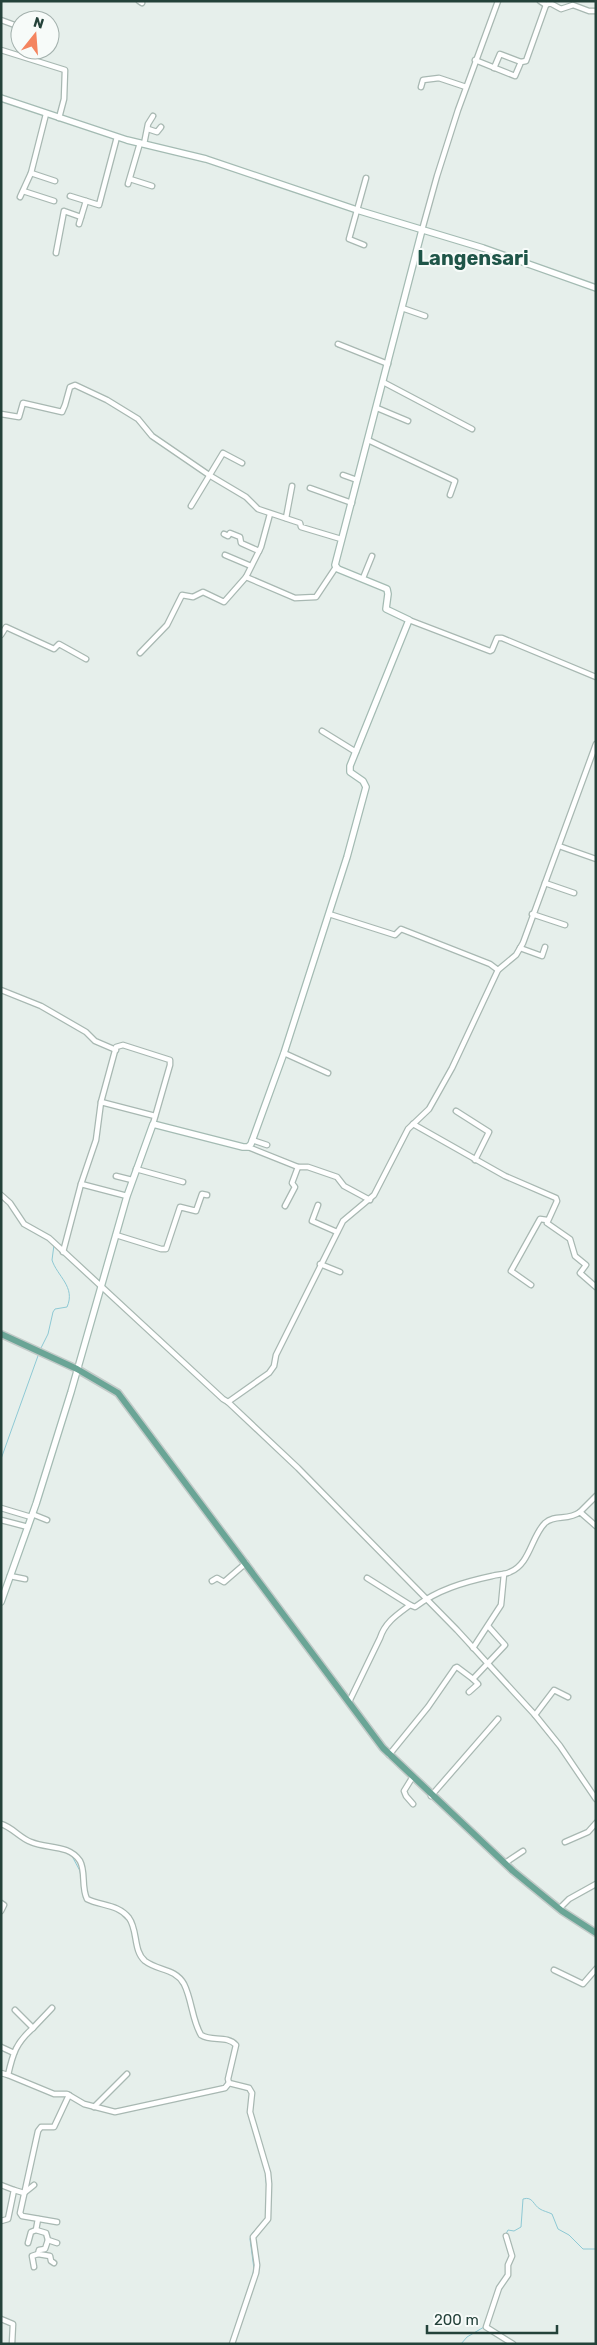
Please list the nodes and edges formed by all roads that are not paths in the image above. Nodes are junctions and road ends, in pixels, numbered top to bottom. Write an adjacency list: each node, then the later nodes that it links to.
1 (498, 1): 6 (street)
2 (540, 1): 3 (street)
3 (546, 4): 4 (street); 7 (street)
4 (596, 12)
5 (1, 50): 14 (street)
6 (475, 60): 8 (street); 10 (street)
7 (521, 62): 8 (street); 8 (street)
8 (494, 68)
9 (421, 87): 10 (street)
10 (466, 87): 33 (street)
11 (1, 98): 12 (street)
12 (46, 114): 14 (street); 19 (street)
13 (153, 116): 16 (street)
14 (59, 118): 17 (street)
15 (161, 126): 16 (street)
16 (148, 129): 18 (street)
17 (117, 137): 18 (street); 29 (street)
18 (142, 144): 21 (street); 30 (street)
19 (31, 173): 22 (street); 25 (street)
20 (366, 178): 30 (street)
21 (130, 179): 23 (street); 24 (street)
22 (55, 181)
23 (128, 184)
24 (152, 186)
25 (23, 191): 27 (street); 28 (street)
26 (70, 196): 29 (street)
27 (20, 197)
28 (54, 201)
29 (86, 201): 31 (street)
30 (357, 210): 33 (street); 34 (street)
31 (81, 217): 32 (street); 35 (street)
32 (79, 224)
33 (422, 230): 36 (street); 37 (street)
34 (364, 245)
35 (56, 253)
36 (596, 288)
37 (402, 308): 38 (street); 40 (street)
38 (425, 316)
39 (338, 344): 40 (street)
40 (388, 364): 41 (street)
41 (383, 382): 42 (street); 45 (street)
42 (377, 408): 44 (street); 46 (street)
43 (1, 414): 48 (street)
44 (408, 421)
45 (472, 429)
46 (368, 440): 50 (street); 53 (street)
47 (242, 463): 48 (street)
48 (209, 475): 55 (street); 56 (street)
49 (343, 475): 50 (street)
50 (357, 480): 54 (street)
51 (292, 486): 57 (street)
52 (310, 488): 54 (street)
53 (450, 494)
54 (352, 503): 59 (street)
55 (191, 506)
56 (270, 514): 57 (street); 60 (street)
57 (286, 518): 59 (street)
58 (224, 534): 60 (street)
59 (341, 539): 64 (street)
60 (259, 551): 63 (street)
61 (225, 555): 63 (street)
62 (372, 556): 66 (street)
63 (251, 566): 65 (street)
64 (336, 568): 65 (street); 66 (street)
65 (246, 577): 69 (street)
66 (363, 578): 67 (street)
67 (409, 620): 71 (street); 74 (street)
68 (1, 635): 70 (street)
69 (140, 653)
70 (86, 659)
71 (596, 677)
72 (322, 731): 74 (street)
73 (596, 744): 75 (street)
74 (356, 752): 79 (street)
75 (559, 846): 76 (street); 77 (street)
76 (596, 859)
77 (545, 883): 78 (street); 80 (street)
78 (574, 893)
79 (329, 914): 84 (street); 87 (street)
80 (532, 914): 81 (street); 83 (street)
81 (565, 925)
82 (545, 947): 83 (street)
83 (520, 948): 84 (street)
84 (498, 970): 93 (street)
85 (1, 990): 86 (street)
86 (116, 1050): 89 (street); 91 (street)
87 (284, 1054): 88 (street); 94 (street)
88 (328, 1073)
89 (101, 1102): 91 (street); 103 (street)
90 (456, 1111): 97 (street)
91 (155, 1116): 92 (street)
92 (153, 1124): 96 (street); 99 (street)
93 (413, 1124): 97 (street); 107 (street)
94 (252, 1140): 95 (street); 96 (street)
95 (267, 1145)
96 (248, 1147): 98 (street)
97 (475, 1160): 110 (street)
98 (298, 1167): 107 (street); 109 (street)
99 (136, 1169): 101 (street); 102 (street)
100 (116, 1176): 101 (street)
101 (132, 1180): 106 (street)
102 (183, 1182)
103 (81, 1184): 106 (street); 113 (street)
104 (1, 1195): 113 (street)
105 (207, 1195): 112 (street)
106 (127, 1196): 112 (street)
107 (370, 1200): 111 (street)
108 (318, 1204): 111 (street)
109 (285, 1206)
110 (547, 1220): 116 (street); 117 (street)
111 (337, 1232): 114 (street)
112 (116, 1235): 118 (street)
113 (63, 1252): 118 (street)
114 (320, 1264): 115 (street); 123 (street)
115 (340, 1272)
116 (530, 1285)
117 (596, 1287)
118 (102, 1288): 122 (street); 123 (street)
119 (1, 1334): 121 (main road)
120 (1, 1338): 121 (main road)
121 (48, 1356): 122 (main road)
122 (77, 1368): 127 (street); 132 (main road)
123 (228, 1402): 138 (street)
124 (596, 1496): 126 (street)
125 (1, 1508): 127 (street)
126 (580, 1512): 130 (street); 133 (street)
127 (32, 1516): 129 (street); 131 (street)
128 (1, 1520): 131 (street)
129 (47, 1520)
130 (596, 1526)
131 (28, 1527): 134 (street)
132 (246, 1563): 137 (street); 147 (main road)
133 (504, 1574): 138 (street); 141 (street)
134 (10, 1576): 136 (street); 139 (street)
135 (367, 1578): 140 (street)
136 (25, 1579)
137 (212, 1580)
138 (425, 1599): 140 (street); 142 (street)
139 (1, 1602)
140 (410, 1605): 147 (street)
141 (488, 1626): 142 (street); 143 (street)
142 (473, 1648): 143 (street)
143 (488, 1664): 144 (street); 148 (street)
144 (473, 1679): 145 (street); 150 (street)
145 (469, 1692)
146 (568, 1697): 148 (street)
147 (349, 1702): 150 (main road)
148 (536, 1715): 153 (street)
149 (498, 1719): 152 (street)
150 (389, 1755): 151 (main road)
151 (412, 1778): 152 (main road); 154 (street)
152 (431, 1796): 159 (main road)
153 (596, 1799)
154 (413, 1804)
155 (596, 1823): 157 (street)
156 (1, 1824): 175 (street)
157 (565, 1842)
158 (523, 1851): 159 (street)
159 (505, 1863): 162 (main road)
160 (596, 1884): 162 (street)
161 (1, 1903): 163 (street)
162 (560, 1909): 164 (main road)
163 (1, 1911)
164 (596, 1933)
165 (596, 1968): 166 (street)
166 (554, 1970)
167 (52, 2008): 169 (street)
168 (15, 2010): 169 (street)
169 (33, 2028): 171 (street)
170 (1, 2047): 171 (street)
171 (14, 2053): 174 (street)
172 (1, 2073): 174 (street)
173 (127, 2074): 177 (street)
174 (8, 2075): 176 (street)
175 (229, 2083): 177 (street); 195 (street)
176 (68, 2095): 177 (street); 181 (street)
177 (94, 2106)
178 (1, 2185): 180 (street)
179 (34, 2185): 181 (street)
180 (14, 2190): 181 (street); 183 (street)
181 (24, 2193): 182 (street)
182 (38, 2219): 184 (street); 185 (street)
183 (1, 2221)
184 (57, 2222)
185 (36, 2230): 187 (street); 188 (street)
186 (506, 2236): 196 (street)
187 (48, 2240): 189 (street); 190 (street)
188 (28, 2243)
189 (57, 2243)
190 (38, 2254): 191 (street); 192 (street)
191 (54, 2264)
192 (34, 2267)
193 (1, 2319): 194 (street)
194 (12, 2344)
195 (232, 2344)
196 (514, 2344)

